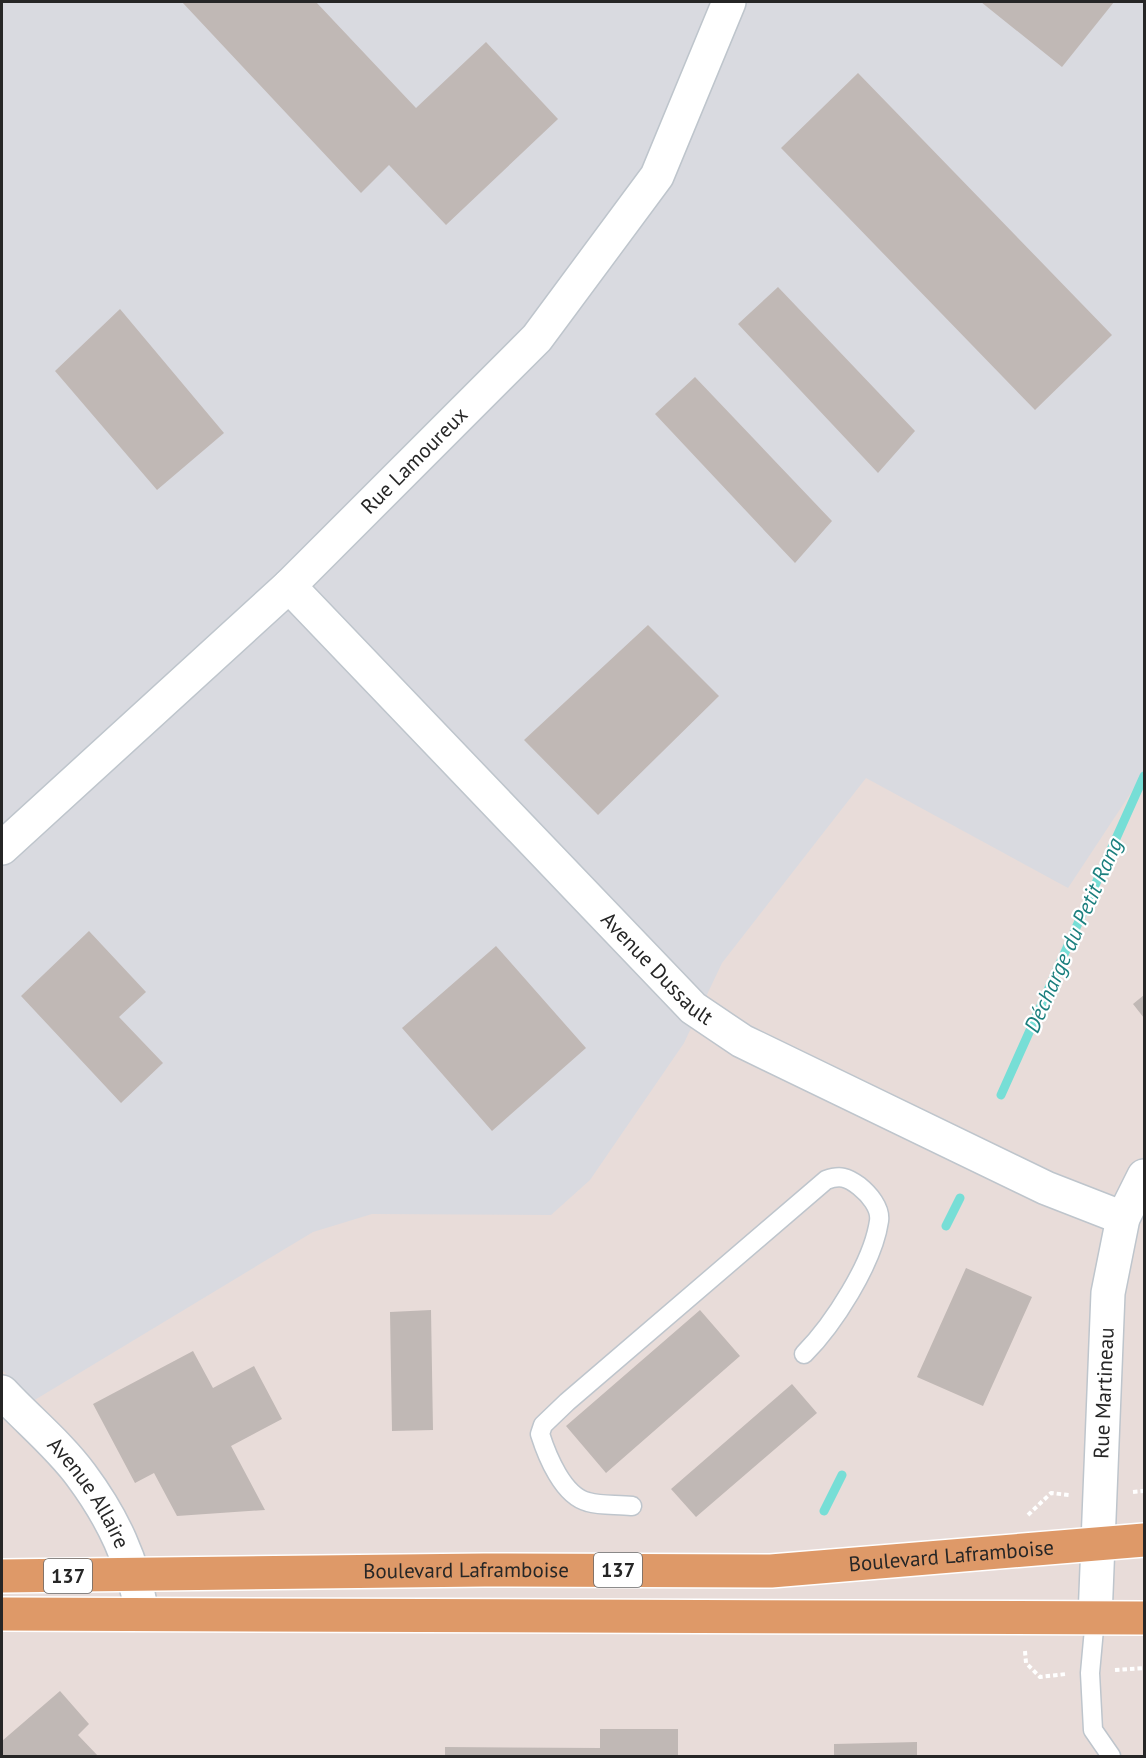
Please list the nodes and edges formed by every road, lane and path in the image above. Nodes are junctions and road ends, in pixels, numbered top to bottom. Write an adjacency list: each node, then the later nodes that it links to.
1 (729, 2): 2 (street, Rue Lamoureux)
2 (289, 586): 3 (street, Rue Lamoureux); 5 (street, Avenue Dussault)
3 (2, 848)
4 (1144, 1176): 5 (street, Rue Martineau)
5 (1123, 1218): 12 (street, Rue Martineau)
6 (804, 1354): 9 (lane)
7 (2, 1392): 14 (street, Avenue Allaire)
8 (1051, 1493): 10 (path)
9 (632, 1506)
10 (1026, 1516)
11 (1144, 1540): 12 (main road, Boulevard Laframboise / 137)
12 (1100, 1543): 14 (main road, Boulevard Laframboise / 137); 17 (street, Rue Martineau)
13 (2, 1576): 14 (main road, Boulevard Laframboise / 137)
14 (135, 1576): 15 (street, Avenue Allaire)
15 (142, 1613): 16 (main road, Boulevard Laframboise / 137); 17 (main road, Boulevard Laframboise / 137)
16 (2, 1614)
17 (1095, 1618): 18 (main road, Boulevard Laframboise / 137); 21 (lane)
18 (1144, 1618)
19 (1026, 1663): 20 (path)
20 (1040, 1677)
21 (1111, 1756)

